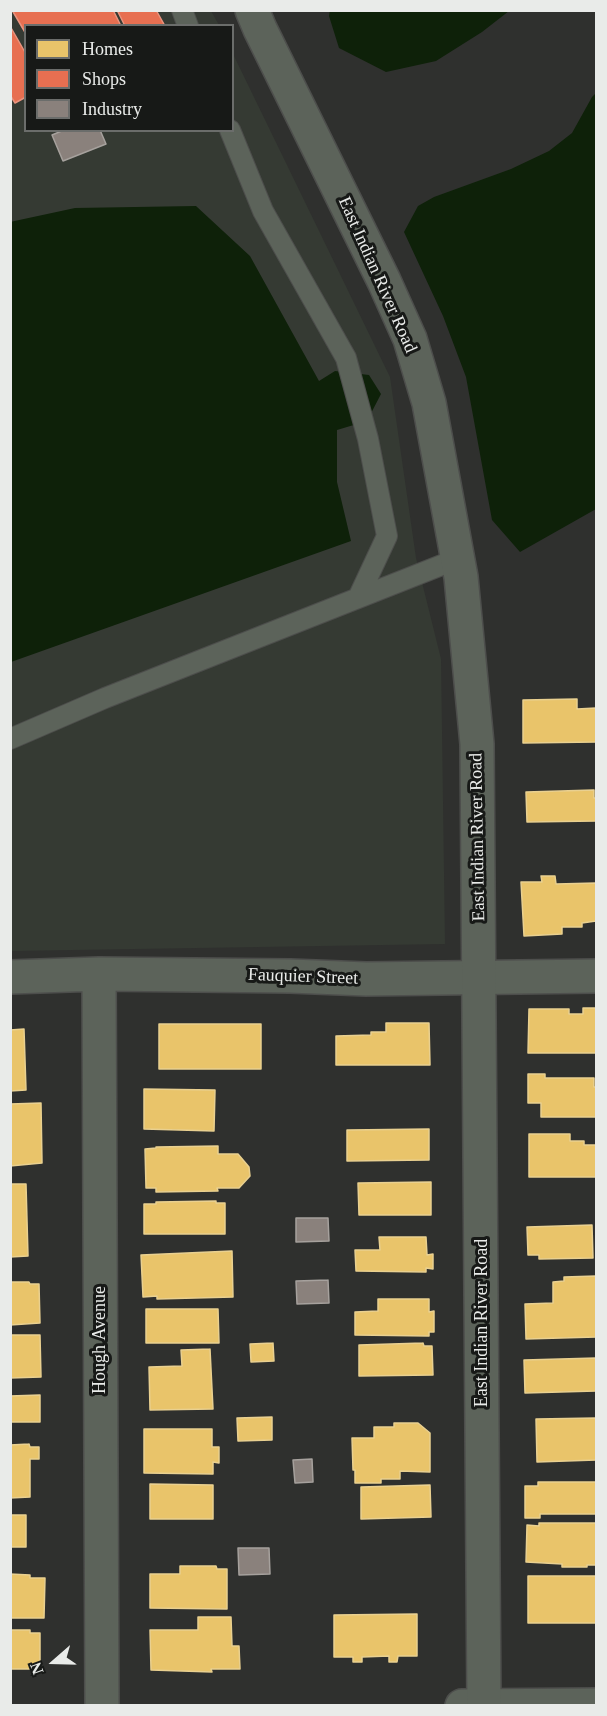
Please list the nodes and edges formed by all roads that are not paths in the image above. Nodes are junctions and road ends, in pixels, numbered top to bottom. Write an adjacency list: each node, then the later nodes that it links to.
1 (252, 10): 3 (street, East Indian River Road)
2 (231, 132): 4 (lane)
3 (457, 559): 4 (lane); 9 (street, East Indian River Road)
4 (358, 598): 5 (lane)
5 (10, 739)
6 (99, 974): 7 (street, Fauquier Street); 9 (street, Fauquier Street); 12 (street, Hough Avenue)
7 (10, 976)
8 (597, 976): 9 (street, Fauquier Street)
9 (480, 977): 10 (street, East Indian River Road)
10 (484, 1705): 11 (street); 13 (street)
11 (597, 1705)
12 (102, 1706)
13 (462, 1706)

